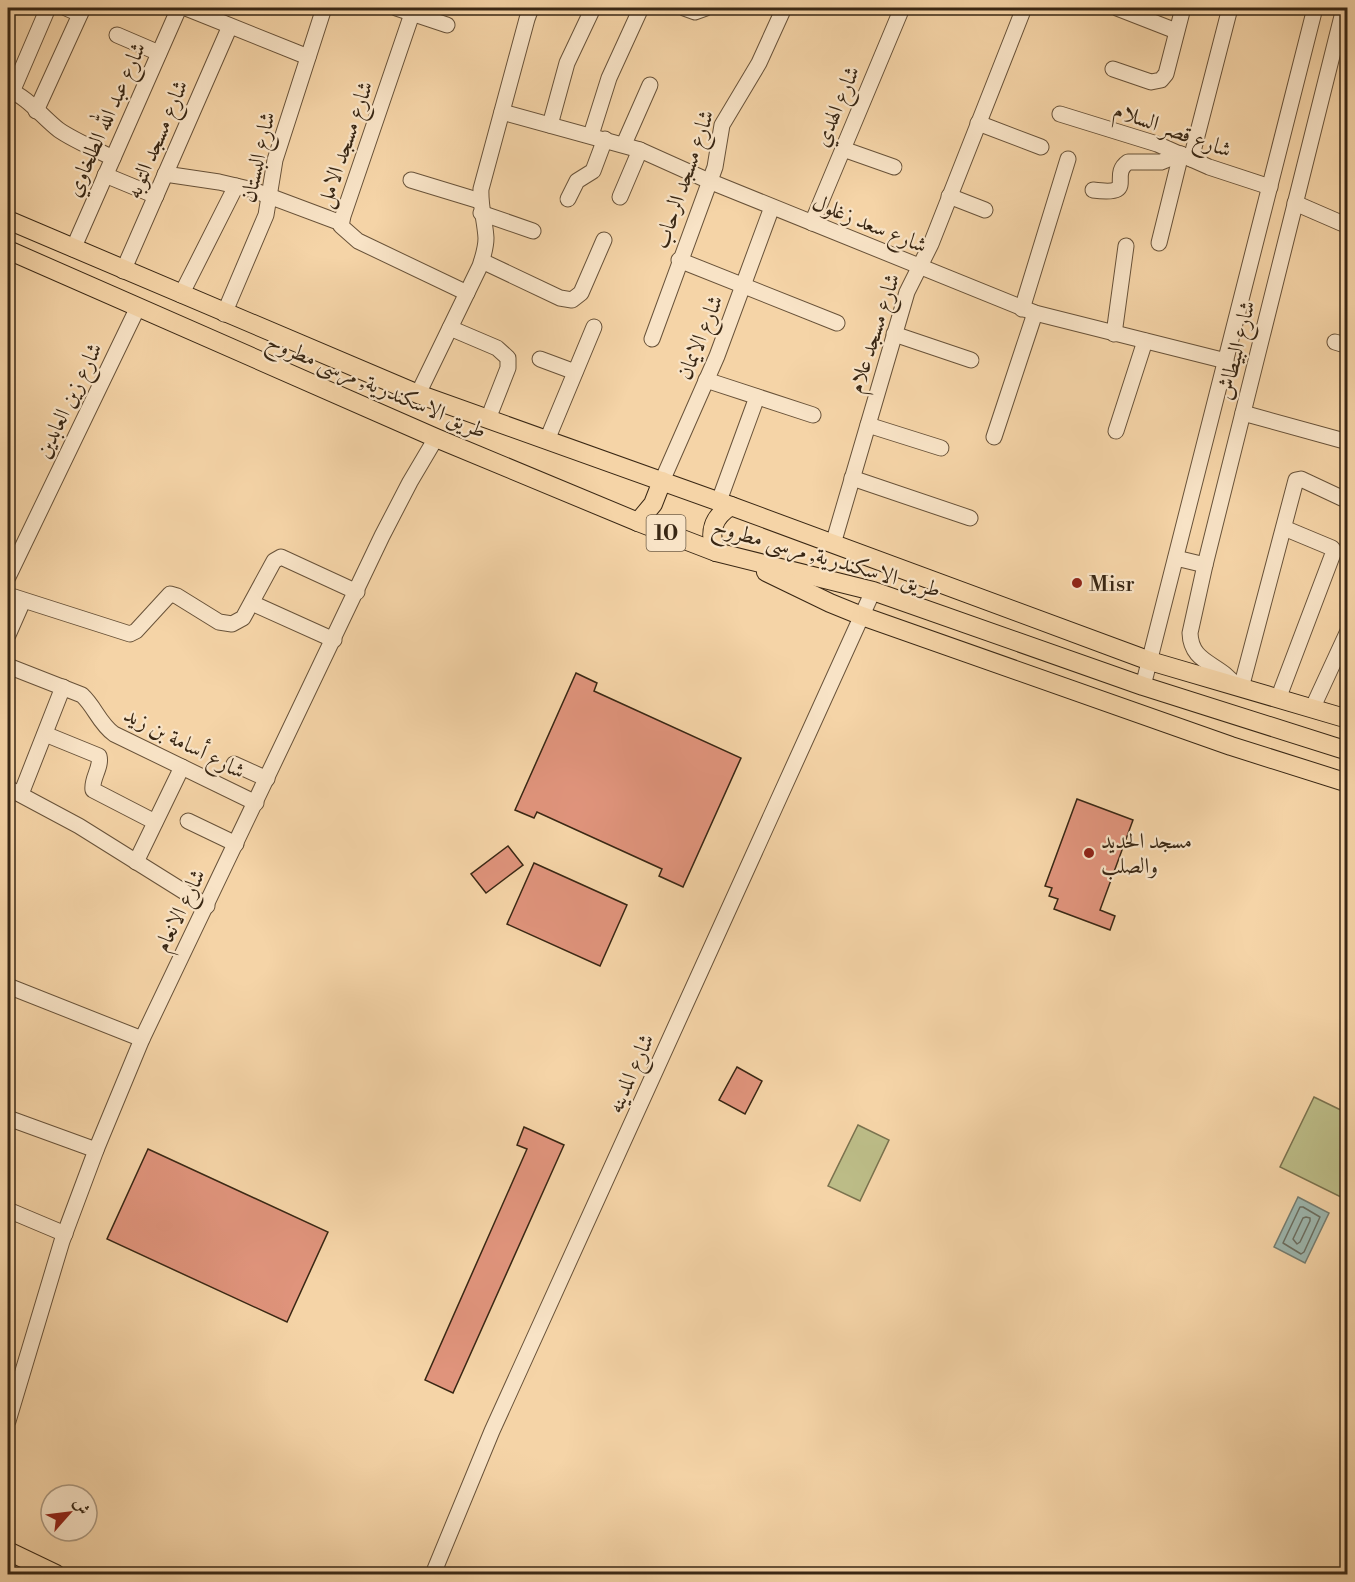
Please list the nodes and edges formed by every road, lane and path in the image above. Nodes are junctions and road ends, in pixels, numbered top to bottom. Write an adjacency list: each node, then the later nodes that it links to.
1 (48, 8): 30 (street)
2 (179, 8): 26 (street, شارع عبد الله الطلخاوي)
3 (186, 8): 22 (street)
4 (324, 8): 27 (street, شارع البستان)
5 (396, 8): 20 (street)
6 (531, 8): 32 (street)
7 (593, 8): 35 (street)
8 (641, 8): 36 (street)
9 (684, 8): 10 (street)
10 (706, 8)
11 (784, 8): 48 (street, شارع مسجد الرحاب)
12 (902, 8): 39 (street, شارع الهدي)
13 (1024, 8): 34 (street, شارع مسجد علام)
14 (1117, 8): 23 (street)
15 (1183, 8): 23 (street)
16 (1230, 8): 41 (street)
17 (1315, 8): 50 (street, شارع البيطاش)
18 (1344, 8): 25 (street, شارع البيطاش)
19 (76, 10): 31 (street)
20 (413, 10): 21 (street); 62 (street, شارع مسجد الامل)
21 (447, 25)
22 (230, 26): 27 (street); 45 (street, شارع مسجد التوبه)
23 (1176, 31): 28 (street)
24 (117, 35): 26 (street)
25 (1340, 52): 57 (street, شارع البيطاش)
26 (159, 53): 42 (street, شارع عبد الله الطلخاوي)
27 (308, 57): 53 (street, شارع البستان)
28 (1113, 69)
29 (650, 85): 37 (street)
30 (10, 91): 31 (street)
31 (36, 111): 42 (street)
32 (502, 112): 35 (street, شارع سعد زغلول); 58 (street)
33 (1060, 114): 41 (street, شارع قصر السلام)
34 (978, 123): 38 (street); 54 (street, شارع مسجد علام)
35 (550, 124): 36 (street, شارع سعد زغلول)
36 (598, 137): 37 (street, شارع سعد زغلول); 56 (street)
37 (624, 144): 40 (street, شارع سعد زغلول)
38 (1041, 147)
39 (843, 149): 44 (street); 63 (street, شارع الهدي)
40 (640, 150): 48 (street, شارع سعد زغلول); 55 (street)
41 (1186, 156): 50 (street, شارع قصر السلام); 51 (street); 67 (street)
42 (113, 158): 46 (street, شارع عبد الله الطلخاوي)
43 (1068, 159): 79 (street)
44 (894, 167)
45 (165, 174): 49 (street); 52 (street, شارع مسجد التوبه)
46 (105, 175): 52 (street); 69 (street, شارع عبد الله الطلخاوي)
47 (411, 180): 58 (street)
48 (709, 181): 59 (street, شارع سعد زغلول); 71 (street, شارع مسجد الرحاب)
49 (236, 186): 53 (street); 77 (street)
50 (1270, 187): 90 (street, شارع البيطاش)
51 (1093, 190)
52 (156, 196): 74 (street, شارع مسجد التوبه)
53 (270, 196): 62 (street); 80 (street, شارع البستان)
54 (949, 196): 60 (street); 73 (street, شارع مسجد علام)
55 (620, 197)
56 (568, 199)
57 (1295, 203): 64 (street); 95 (street, شارع البيطاش)
58 (481, 207): 65 (street); 72 (street)
59 (772, 207): 63 (street, شارع سعد زغلول); 75 (street, شارع الايمان)
60 (985, 210)
61 (8, 220): 69 (main road, طريق الاسكندرية, مرسى مطروح / 10)
62 (341, 223): 76 (street, شارع مسجد الامل)
63 (812, 223): 73 (street, شارع سعد زغلول)
64 (1347, 226)
65 (532, 231)
66 (604, 240): 72 (street)
67 (1160, 243)
68 (1126, 246): 85 (street)
69 (73, 249): 74 (main road, طريق الاسكندرية, مرسى مطروح / 10)
70 (8, 250): 78 (main road, طريق الاسكندرية, مرسى مطروح / 10)
71 (680, 260): 75 (street); 86 (street, شارع مسجد الرحاب)
72 (482, 261): 76 (street)
73 (920, 267): 79 (street, شارع سعد زغلول); 84 (street, شارع مسجد علام)
74 (123, 271): 77 (main road, طريق الاسكندرية, مرسى مطروح / 10)
75 (743, 286): 81 (street); 92 (street, شارع الايمان)
76 (467, 293): 83 (street)
77 (181, 296): 80 (main road, طريق الاسكندرية, مرسى مطروح / 10)
78 (138, 307): 101 (main road, طريق الاسكندرية, مرسى مطروح / 10); 117 (street, شارع زين العابدين)
79 (1029, 311): 85 (street, شارع سعد زغلول); 100 (street)
80 (224, 314): 93 (main road, طريق الاسكندرية, مرسى مطروح / 10)
81 (837, 323)
82 (594, 327): 91 (street)
83 (450, 328): 93 (street); 97 (street)
84 (894, 334): 89 (street); 98 (street, شارع مسجد علام)
85 (1114, 334): 87 (street, شارع سعد زغلول)
86 (651, 339)
87 (1146, 341): 90 (street, شارع سعد زغلول); 99 (street)
88 (540, 359): 91 (street)
89 (971, 360)
90 (1226, 361): 114 (street, شارع البيطاش)
91 (575, 372): 102 (street)
92 (706, 380): 94 (street); 106 (street, شارع الايمان)
93 (418, 394): 97 (main road, طريق الاسكندرية, مرسى مطروح / 10)
94 (757, 397): 96 (street); 108 (street)
95 (1243, 413): 103 (street); 116 (street, شارع البيطاش)
96 (813, 416)
97 (488, 419): 102 (main road, طريق الاسكندرية, مرسى مطروح / 10)
98 (868, 425): 104 (street); 105 (street, شارع مسجد علام)
99 (1116, 431)
100 (994, 437)
101 (436, 438): 110 (main road, طريق الاسكندرية, مرسى مطروح / 10); 119 (street, شارع الانعام)
102 (547, 440): 106 (main road, طريق الاسكندرية, مرسى مطروح / 10)
103 (1347, 442)
104 (940, 448)
105 (852, 478): 109 (street); 112 (street, شارع مسجد علام)
106 (662, 481): 108 (main road, طريق الاسكندرية, مرسى مطروح / 10); 110 (main road)
107 (1347, 501): 111 (street)
108 (725, 503): 112 (main road, طريق الاسكندرية, مرسى مطروح / 10); 113 (main road)
109 (970, 518)
110 (638, 522): 113 (main road, طريق الاسكندرية, مرسى مطروح / 10)
111 (1284, 528): 132 (street); 133 (street)
112 (833, 544): 128 (main road, طريق الاسكندرية, مرسى مطروح / 10)
113 (717, 552): 115 (main road, طريق الاسكندرية, مرسى مطروح / 10)
114 (1176, 558): 116 (street); 128 (street, شارع البيطاش)
115 (744, 559): 118 (main road, طريق الاسكندرية, مرسى مطروح / 10); 123 (main road)
116 (1205, 565): 132 (street, شارع البيطاش)
117 (8, 577)
118 (873, 591): 123 (street, شارع المدينه); 130 (main road, طريق الاسكندرية, مرسى مطروح / 10)
119 (357, 592): 122 (street); 126 (street, شارع الانعام)
120 (8, 595): 121 (street)
121 (23, 601): 122 (street); 125 (street)
122 (252, 603): 126 (street)
123 (862, 616): 141 (main road); 158 (street, شارع المدينه)
124 (1347, 631): 127 (street)
125 (8, 635)
126 (334, 640): 140 (street, شارع الانعام)
127 (1344, 648): 134 (street)
128 (1150, 661): 130 (street, شارع البيطاش); 132 (main road, طريق الاسكندرية, مرسى مطروح / 10)
129 (8, 669): 131 (street, شارع أسامة بن زيد)
130 (1143, 686): 137 (main road, طريق الاسكندرية, مرسى مطروح / 10)
131 (63, 687): 136 (street); 139 (street, شارع أسامة بن زيد)
132 (1239, 687): 133 (main road, طريق الاسكندرية, مرسى مطروح / 10)
133 (1278, 699): 134 (main road, طريق الاسكندرية, مرسى مطروح / 10)
134 (1312, 709): 135 (main road, طريق الاسكندرية, مرسى مطروح / 10)
135 (1347, 719)
136 (45, 734): 142 (street); 145 (street)
137 (1347, 751)
138 (234, 764): 140 (street)
139 (182, 767): 143 (street, شارع أسامة بن زيد); 145 (street)
140 (267, 779): 143 (street, شارع الانعام)
141 (1347, 783)
142 (14, 791): 147 (street)
143 (256, 803): 146 (street, شارع الانعام)
144 (188, 821): 146 (street)
145 (155, 822): 147 (street)
146 (236, 844): 148 (street, شارع الانعام)
147 (136, 862): 148 (street)
148 (207, 906): 150 (street, شارع الانعام)
149 (8, 986): 150 (street)
150 (142, 1039): 152 (street, شارع الانعام)
151 (8, 1118): 152 (street)
152 (96, 1150): 154 (street, شارع الانعام)
153 (8, 1210): 154 (street)
154 (65, 1234): 155 (street, شارع الانعام)
155 (8, 1421)
156 (8, 1551): 157 (main road)
157 (56, 1575)
158 (433, 1575)

